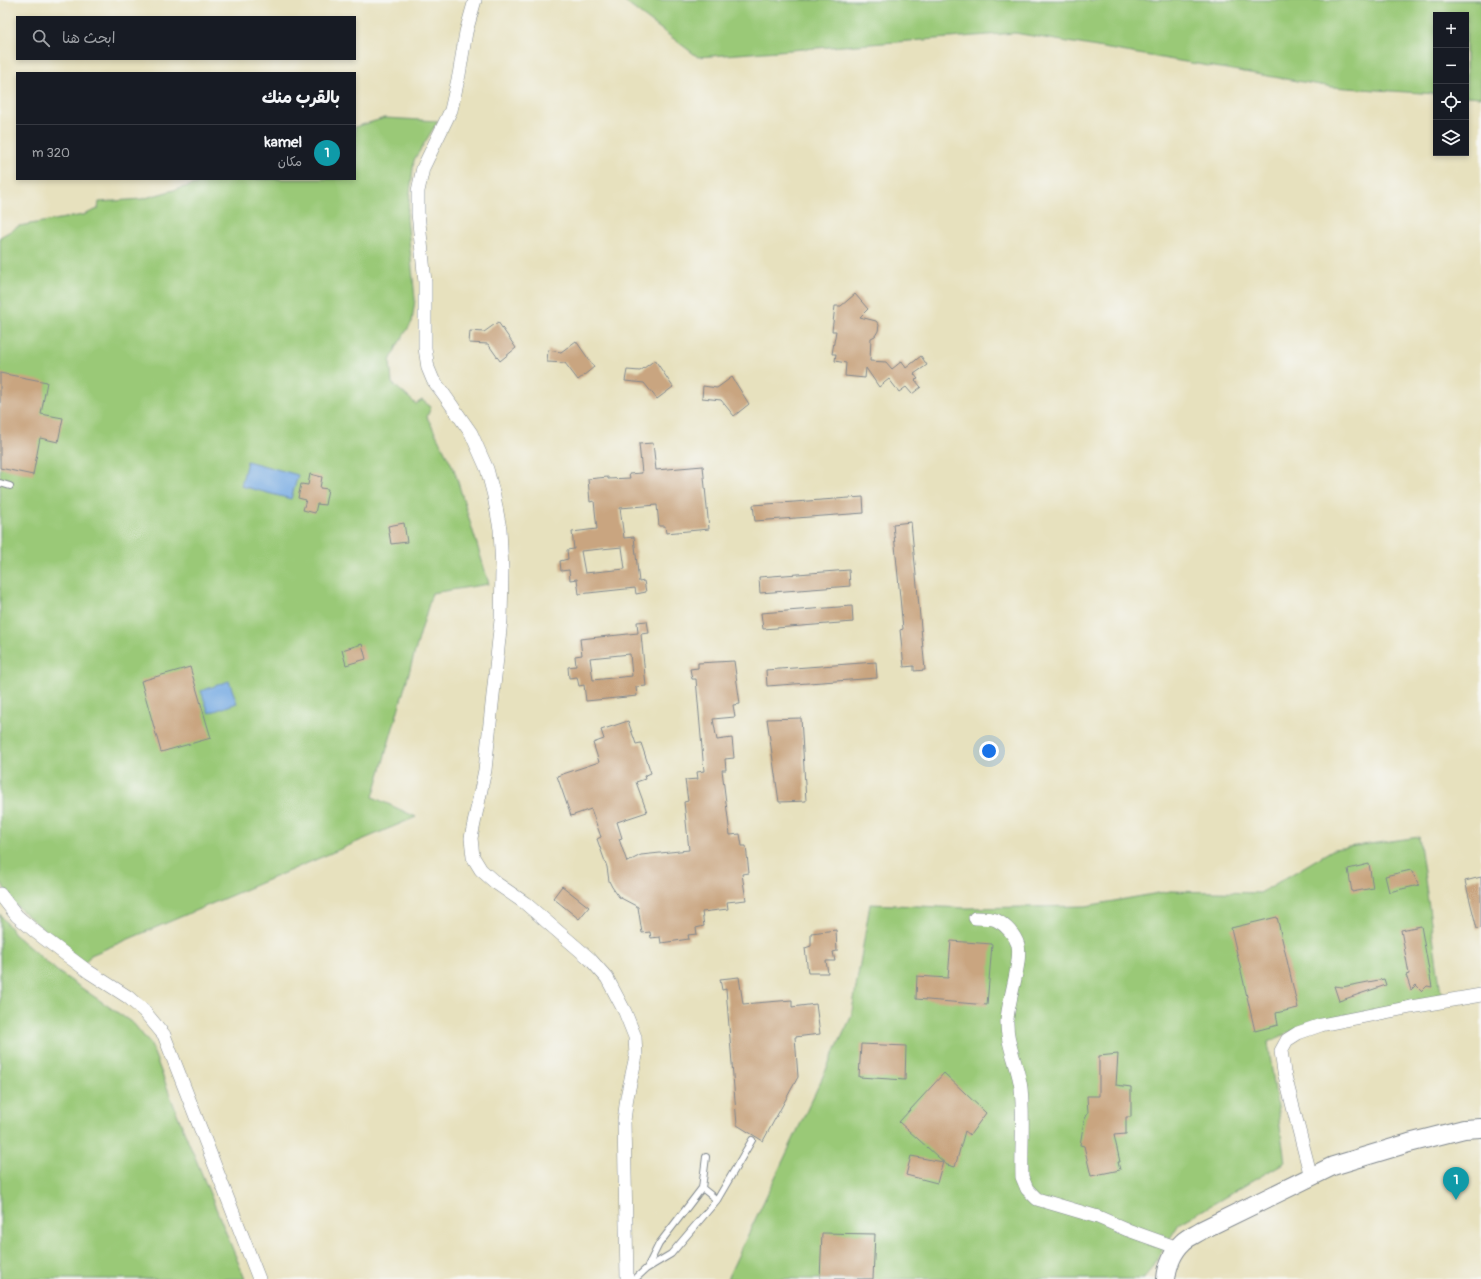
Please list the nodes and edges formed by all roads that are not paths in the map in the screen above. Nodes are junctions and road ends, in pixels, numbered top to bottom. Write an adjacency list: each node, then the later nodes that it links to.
1 (475, 0): 16 (street)
2 (0, 483): 3 (lane)
3 (10, 486)
4 (0, 894): 15 (street)
5 (975, 918): 13 (street)
6 (1481, 995): 10 (street)
7 (1481, 1128): 10 (street)
8 (752, 1140): 12 (lane)
9 (706, 1157): 11 (lane)
10 (1311, 1177): 13 (street)
11 (702, 1188): 12 (lane); 14 (lane)
12 (718, 1200): 14 (lane)
13 (1178, 1248): 18 (street)
14 (646, 1269): 17 (lane)
15 (259, 1279)
16 (627, 1279)
17 (635, 1279)
18 (1166, 1279)

